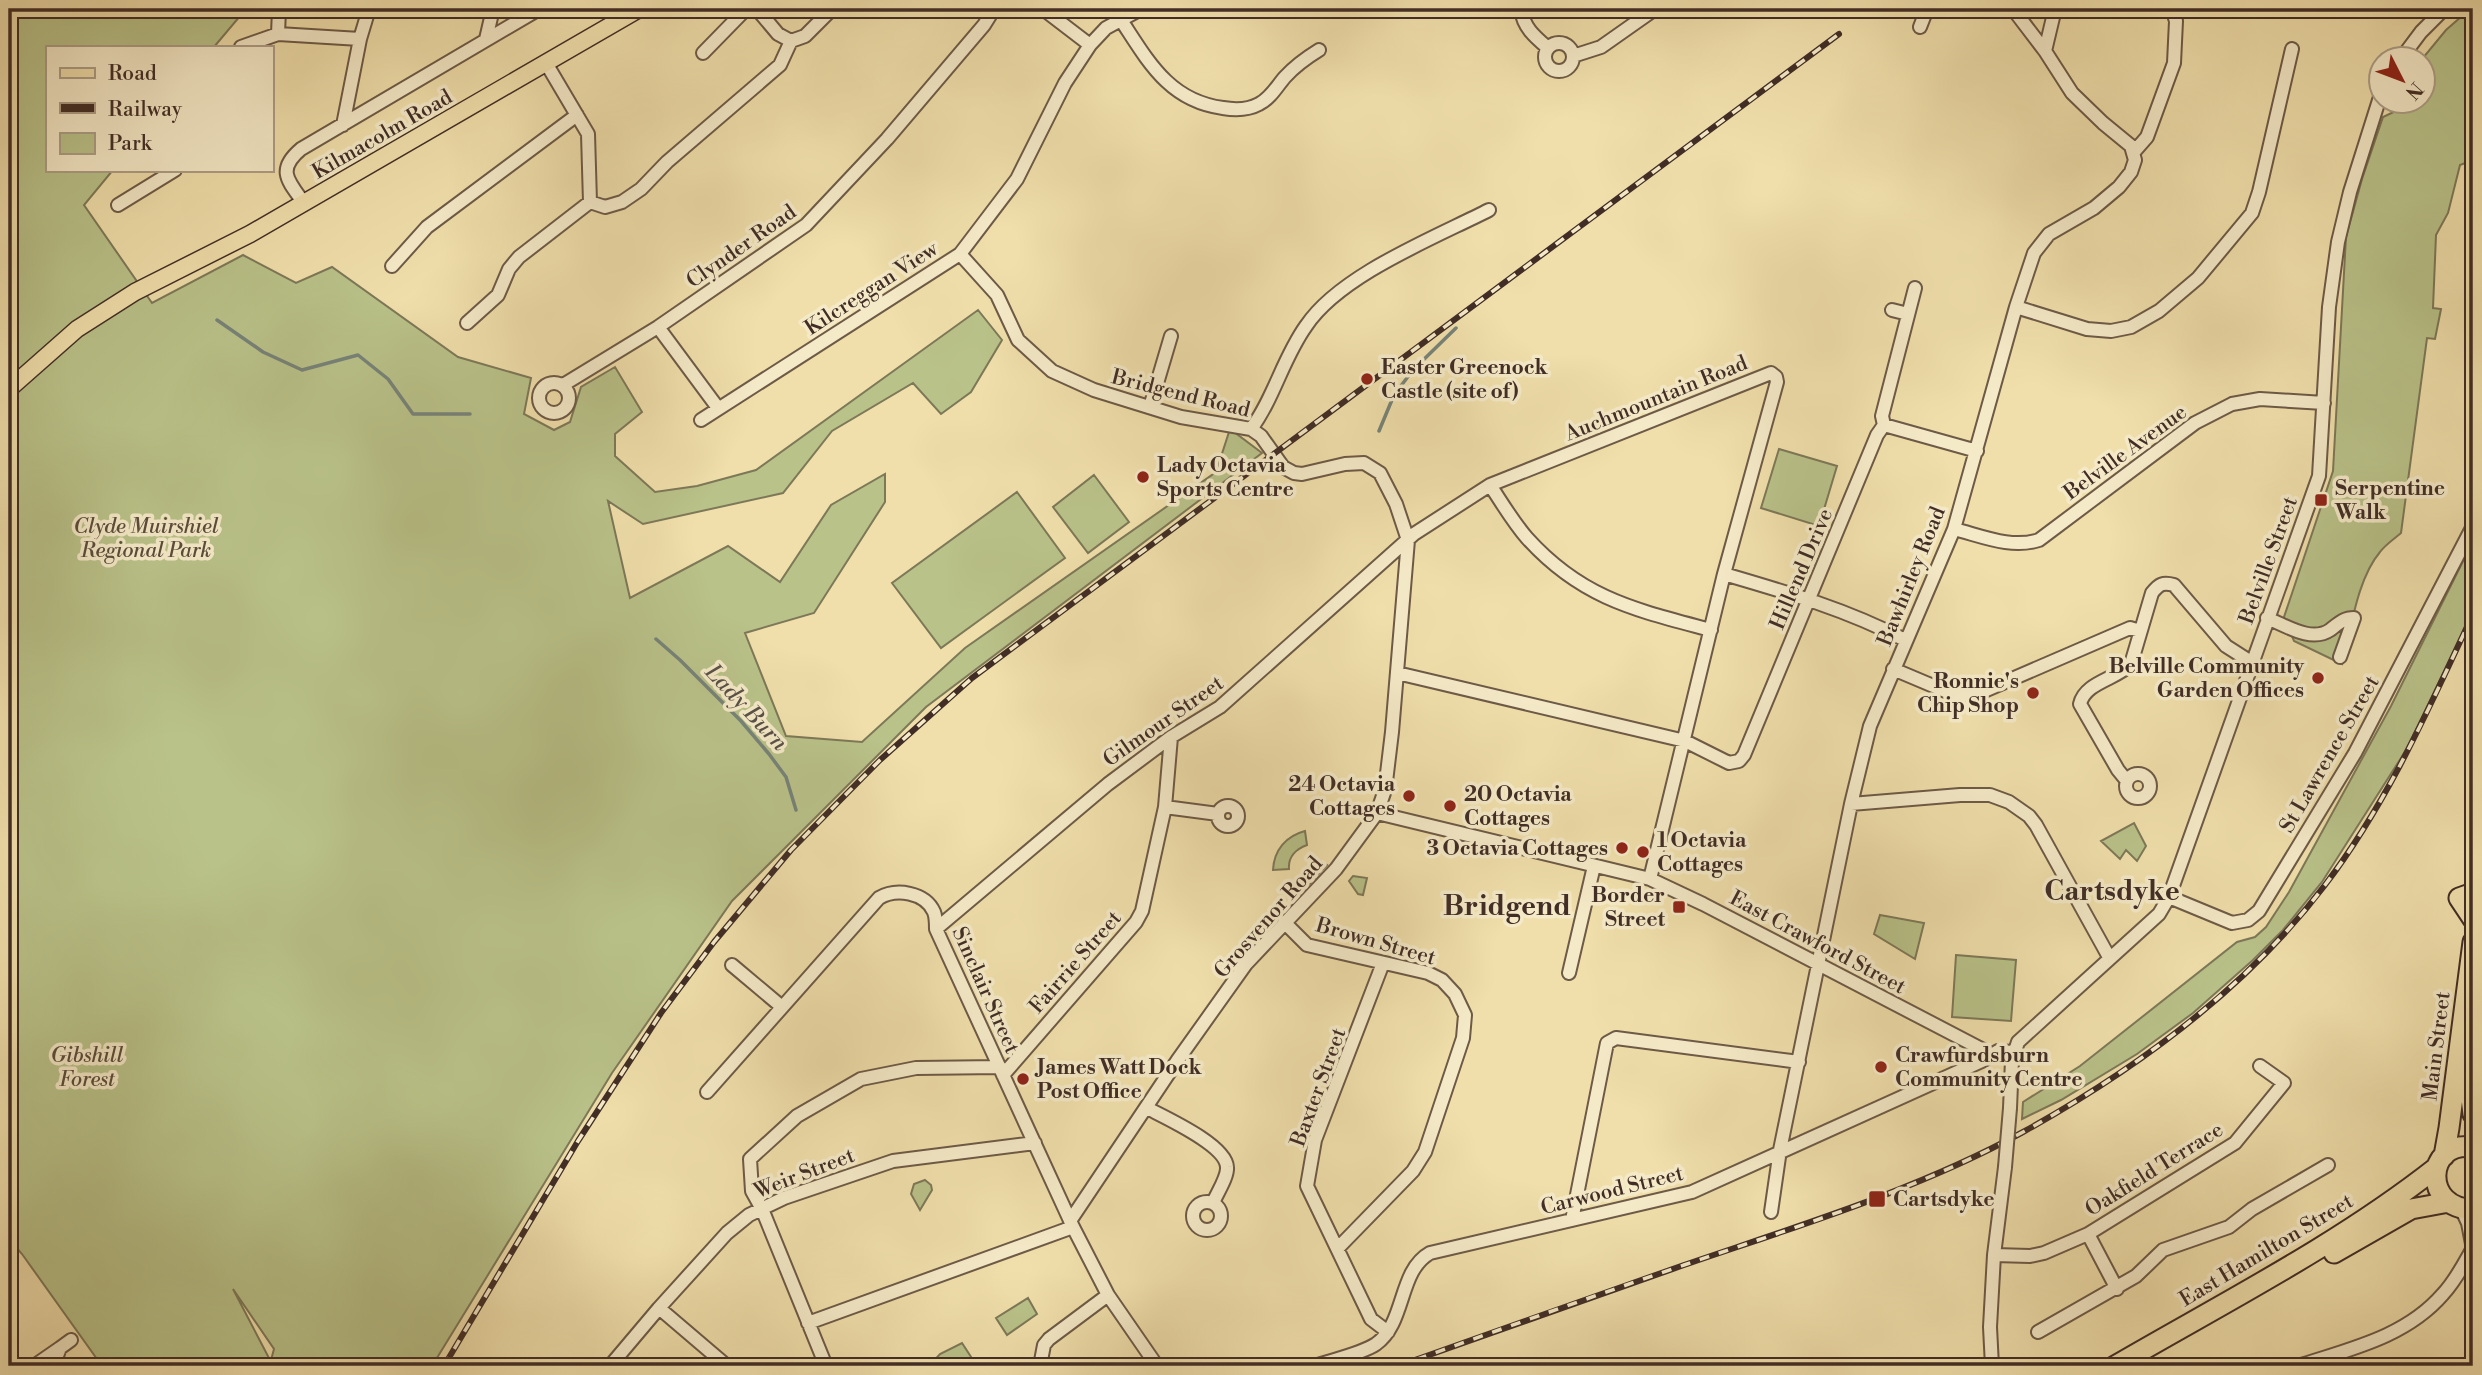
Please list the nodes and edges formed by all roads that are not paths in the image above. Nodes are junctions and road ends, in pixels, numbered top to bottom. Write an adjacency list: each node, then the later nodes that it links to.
1 (279, 9): 21 (street)
2 (369, 9): 22 (street)
3 (493, 9): 23 (street)
4 (539, 9): 23 (street)
5 (639, 9): 34 (main road, Kilmacolm Road)
6 (746, 9): 32 (street)
7 (757, 9): 24 (street)
8 (832, 9): 24 (street)
9 (994, 9): 51 (street, Clynder Road)
10 (1043, 9): 25 (street)
11 (1141, 9): 19 (street, Kilcreggan View)
12 (1521, 9): 28 (street)
13 (1655, 9): 33 (street)
14 (1927, 9): 20 (street)
15 (2013, 9): 31 (street)
16 (2055, 9): 31 (street)
17 (2172, 9): 38 (street, Bawhirley Road)
18 (2444, 9): 27 (street)
19 (1121, 20): 25 (street, Kilcreggan View); 30 (street)
20 (1920, 26)
21 (278, 34): 22 (street); 26 (street)
22 (360, 39): 37 (street)
23 (486, 39): 37 (street)
24 (791, 41): 40 (street)
25 (1090, 45): 44 (street, Kilcreggan View)
26 (244, 46)
27 (2411, 46)
28 (1548, 48): 33 (street); 33 (street)
29 (2292, 49): 47 (street)
30 (1319, 50)
31 (2045, 51): 38 (street)
32 (703, 53)
33 (1573, 56)
34 (546, 63): 35 (street); 41 (main road, Kilmacolm Road)
35 (577, 115): 40 (street); 45 (street)
36 (2375, 116): 55 (street, Belville Street)
37 (343, 125): 41 (street)
38 (2133, 153): 47 (street, Bawhirley Road)
39 (172, 172): 42 (street)
40 (590, 202): 50 (street)
41 (304, 203): 54 (main road, Kilmacolm Road)
42 (118, 205)
43 (1489, 210): 60 (street)
44 (960, 254): 56 (street, Bridgend Road); 57 (street, Kilcreggan View)
45 (392, 266)
46 (1915, 288): 49 (street, Hillend Drive)
47 (2015, 307): 61 (street, Bawhirley Road)
48 (1892, 310): 49 (street)
49 (1908, 314): 59 (street, Hillend Drive)
50 (467, 323)
51 (658, 327): 53 (street, Clynder Road); 57 (street)
52 (1171, 336): 56 (street)
53 (563, 385)
54 (9, 389)
55 (2324, 403): 64 (street, Belville Avenue); 68 (street, Belville Street)
56 (1150, 407): 60 (street, Bridgend Road)
57 (718, 408): 58 (street, Kilcreggan View)
58 (701, 420)
59 (1884, 425): 61 (street); 67 (street, Hillend Drive)
60 (1251, 429): 65 (street, Bridgend Road)
61 (1977, 451): 64 (street, Bawhirley Road)
62 (1490, 485): 65 (street, Auchmountain Road); 66 (street, Auchmountain Road); 69 (street)
63 (2473, 526): 86 (street, St Lawrence Street)
64 (1954, 529): 71 (street, Bawhirley Road)
65 (1408, 540): 75 (street, Bridgend Road); 76 (street, Gilmour Street)
66 (1724, 574): 67 (street); 69 (street)
67 (1809, 599): 71 (street); 77 (street, Hillend Drive)
68 (2267, 618): 72 (street); 73 (street, Belville Street)
69 (1712, 630): 77 (street)
70 (2140, 631): 73 (street); 74 (street); 78 (street)
71 (1905, 640): 74 (street, Bawhirley Road)
72 (2340, 657)
73 (2251, 662): 86 (street, Belville Street)
74 (1893, 669): 79 (street, Bawhirley Road)
75 (1397, 673): 77 (street); 81 (street, Bridgend Road)
76 (1171, 737): 80 (street, Fairrie Street); 89 (street, Gilmour Street)
77 (1685, 741): 84 (street)
78 (2127, 781)
79 (1851, 804): 91 (street); 93 (street, Bawhirley Road)
80 (1165, 807): 82 (street); 102 (street, Fairrie Street)
81 (1377, 813): 83 (street, East Crawford Street); 88 (street, Grosvenor Road)
82 (1218, 814)
83 (1594, 866): 84 (street, East Crawford Street); 95 (street)
84 (1650, 879): 93 (street, East Crawford Street)
85 (2473, 893): 87 (highway)
86 (2169, 897): 91 (street, Belville Street)
87 (2473, 919)
88 (1284, 922): 92 (street, Brown Street); 104 (street, Grosvenor Road)
89 (936, 929): 96 (street, Sinclair Street); 102 (street, Sinclair Street)
90 (2473, 942): 109 (highway, Main Street)
91 (2109, 957): 98 (street, Belville Street)
92 (1383, 963): 118 (street, Baxter Street); 118 (street, Brown Street)
93 (1820, 964): 99 (street, East Crawford Street); 100 (street, Bawhirley Road)
94 (732, 965): 96 (street)
95 (1569, 973)
96 (782, 1007): 103 (street, Sinclair Street)
97 (2473, 1039): 105 (highway, Main Street)
98 (2014, 1049): 99 (street); 120 (street, bridge)
99 (1993, 1055): 108 (street, Carwood Street)
100 (1799, 1062): 108 (street, Bawhirley Road); 115 (street)
101 (2260, 1066): 117 (street, Oakfield Terrace)
102 (1002, 1071): 106 (street, Sinclair Street); 113 (street)
103 (707, 1092)
104 (1147, 1108): 111 (street); 116 (street, Grosvenor Road)
105 (2473, 1114)
106 (1035, 1143): 113 (street, Weir Street); 116 (street, Sinclair Street)
107 (2473, 1147): 109 (highway)
108 (1780, 1150): 114 (street, Bawhirley Road); 115 (street, Carwood Street)
109 (2440, 1161): 112 (highway); 136 (highway, East Hamilton Street)
110 (2328, 1165): 121 (street)
111 (1213, 1203)
112 (2461, 1206): 119 (street); 137 (highway, East Hamilton Street)
113 (762, 1209): 123 (street, Weir Street); 124 (street)
114 (1771, 1212)
115 (1572, 1220): 125 (street, Carwood Street)
116 (1072, 1224): 122 (street, Sinclair Street); 124 (street)
117 (2088, 1234): 120 (street, Oakfield Terrace); 121 (street)
118 (1338, 1248): 125 (street, Baxter Street)
119 (2473, 1248): 138 (street)
120 (1994, 1255): 135 (street)
121 (2117, 1289): 126 (street)
122 (1108, 1295): 132 (street); 133 (street, Sinclair Street)
123 (659, 1308): 129 (street, Weir Street); 130 (street)
124 (808, 1323): 131 (street)
125 (1388, 1332): 134 (street)
126 (2038, 1332)
127 (34, 1366): 128 (street)
128 (53, 1366)
129 (610, 1366)
130 (727, 1366)
131 (826, 1366)
132 (1040, 1366)
133 (1157, 1366)
134 (1315, 1366)
135 (1992, 1366)
136 (2115, 1366)
137 (2141, 1366)
138 (2298, 1366)

